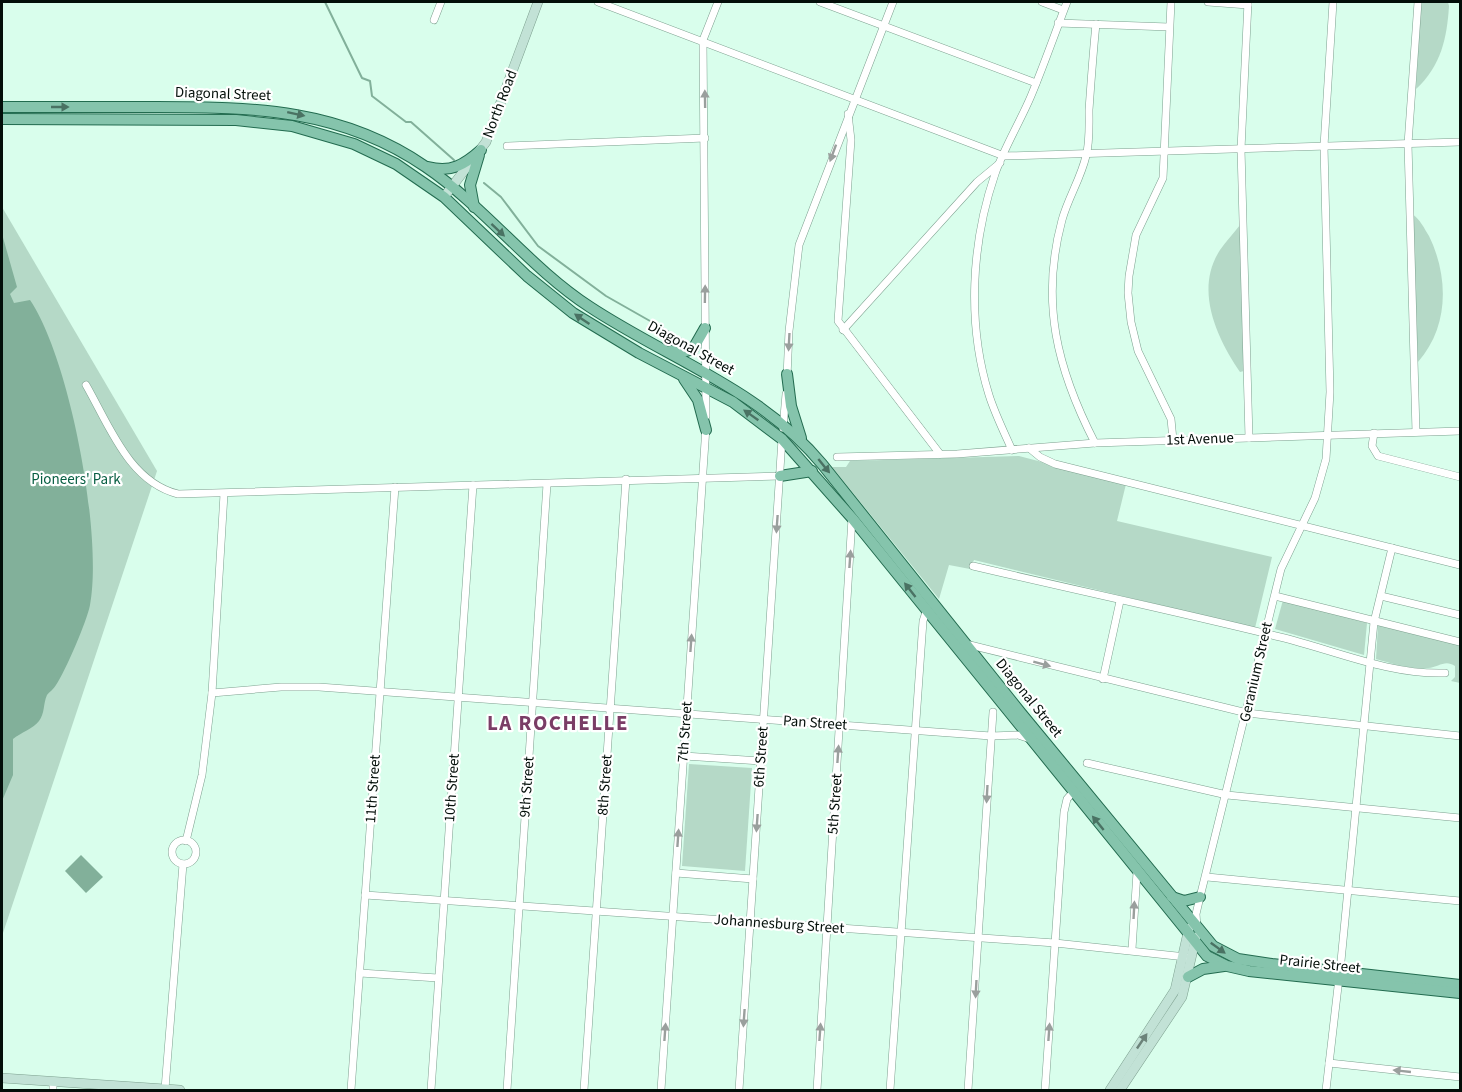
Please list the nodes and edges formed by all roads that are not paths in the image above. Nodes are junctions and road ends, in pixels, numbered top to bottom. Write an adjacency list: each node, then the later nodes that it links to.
1 (441, 2): 15 (street)
2 (538, 2): 33 (main road, North Road)
3 (598, 2): 20 (street)
4 (718, 2): 20 (street)
5 (820, 2): 18 (street)
6 (893, 2): 18 (street, 6th Street)
7 (1042, 2): 14 (street)
8 (1067, 2): 14 (street)
9 (1171, 2): 19 (street)
10 (1208, 2): 13 (street)
11 (1333, 2): 30 (street, Geranium Street)
12 (1418, 2): 28 (street)
13 (1248, 3): 31 (street)
14 (1064, 10): 16 (street)
15 (434, 20)
16 (1058, 23): 17 (street); 21 (street)
17 (1096, 24): 19 (street); 34 (street)
18 (883, 26): 21 (street); 22 (street, 6th Street)
19 (1169, 27): 32 (street)
20 (704, 40): 22 (street); 26 (street, 7th Street, one-way to 20)
21 (1036, 83): 35 (street)
22 (855, 99): 24 (street, 6th Street); 35 (street)
23 (2, 107): 36 (main road, Diagonal Street, one-way to 36)
24 (848, 114): 41 (street); 45 (street, 6th Street, one-way to 45)
25 (2, 119): 38 (main road, Diagonal Street)
26 (705, 138): 29 (street); 40 (street, 7th Street, one-way to 26)
27 (1461, 142): 28 (street)
28 (1408, 144): 30 (street); 51 (street)
29 (507, 146)
30 (1324, 146): 31 (street); 53 (street, Geranium Street)
31 (1241, 149): 32 (street); 54 (street)
32 (1164, 150): 34 (street); 56 (street)
33 (480, 152): 36 (main road); 37 (main road, North Road); 39 (main road)
34 (1087, 154): 35 (street); 58 (street)
35 (1002, 159): 41 (street); 60 (street)
36 (425, 166): 37 (main road, Diagonal Street)
37 (452, 187): 38 (main road, North Road); 39 (main road, Diagonal Street)
38 (444, 197): 44 (main road, Diagonal Street, one-way to 38)
39 (475, 208): 42 (main road, Diagonal Street, one-way to 42)
40 (705, 328): 42 (main road); 43 (street, 7th Street)
41 (843, 330): 61 (street)
42 (665, 350): 43 (main road, Diagonal Street)
43 (705, 373): 47 (street, 7th Street); 48 (main road, Diagonal Street)
44 (679, 374): 47 (main road, Diagonal Street); 49 (main road)
45 (787, 374): 48 (street, 6th Street); 57 (main road)
46 (86, 385): 71 (street)
47 (705, 388): 49 (street, 7th Street); 55 (main road, Diagonal Street, one-way to 47)
48 (783, 424): 55 (street, 6th Street); 57 (main road, Diagonal Street)
49 (706, 430): 65 (street, 7th Street)
50 (1461, 431): 51 (street, 1st Avenue)
51 (1416, 432): 52 (street, 1st Avenue)
52 (1374, 433): 53 (street, 1st Avenue); 66 (street)
53 (1329, 435): 54 (street, 1st Avenue); 73 (street, Geranium Street)
54 (1249, 438): 56 (street, 1st Avenue)
55 (782, 439): 63 (main road, Diagonal Street); 64 (street, 6th Street)
56 (1173, 440): 58 (street, 1st Avenue)
57 (803, 442): 80 (main road, Diagonal Street, one-way to 80)
58 (1095, 443): 59 (street, 1st Avenue)
59 (1029, 448): 60 (street, 1st Avenue); 73 (street)
60 (1012, 450): 61 (street, 1st Avenue)
61 (940, 454): 62 (street, 1st Avenue)
62 (837, 457)
63 (812, 471): 64 (main road); 72 (main road, Diagonal Street)
64 (780, 476): 65 (street); 97 (street, 6th Street, one-way to 97)
65 (703, 477): 67 (street); 95 (street, 7th Street, one-way to 65)
66 (1461, 477)
67 (626, 479): 68 (street); 93 (street, 8th Street)
68 (548, 484): 69 (street); 92 (street, 9th Street)
69 (473, 485): 70 (street); 91 (street, 10th Street)
70 (395, 487): 71 (street); 89 (street, 11th Street)
71 (224, 494): 90 (street)
72 (852, 518): 80 (main road, Diagonal Street, one-way to 72); 98 (street, 5th Street, one-way to 72)
73 (1301, 526): 74 (street); 77 (street, Geranium Street)
74 (1392, 548): 75 (street); 78 (street)
75 (1461, 565)
76 (974, 566): 79 (street)
77 (1275, 596): 82 (street); 83 (street, Geranium Street)
78 (1381, 596): 81 (street); 82 (street)
79 (1120, 601): 83 (street); 88 (street)
80 (929, 606): 85 (main road, Diagonal Street); 100 (street); 103 (main road, Diagonal Street)
81 (1461, 615)
82 (1374, 622): 84 (street); 86 (street)
83 (1264, 635): 86 (street); 96 (street, Geranium Street)
84 (1461, 642)
85 (965, 644): 88 (street, one-way to 88); 108 (main road, Diagonal Street)
86 (1371, 662): 87 (street); 99 (street)
87 (1445, 673)
88 (1102, 679): 96 (street)
89 (380, 691): 90 (street, Pan Street); 91 (street, Pan Street); 120 (street, 11th Street)
90 (212, 693): 113 (street)
91 (458, 697): 92 (street, Pan Street); 123 (street, 10th Street)
92 (533, 702): 93 (street, Pan Street); 125 (street, 9th Street)
93 (610, 708): 95 (street, Pan Street); 126 (street, 8th Street)
94 (993, 712): 102 (street)
95 (687, 713): 97 (street, Pan Street); 104 (street, 7th Street)
96 (1247, 713): 99 (street); 109 (street, Geranium Street)
97 (764, 719): 98 (street, Pan Street); 105 (street, 6th Street)
98 (840, 725): 100 (street, Pan Street); 129 (street, 5th Street, one-way to 98)
99 (1364, 726): 101 (street); 110 (street)
100 (914, 730): 102 (street, Pan Street); 131 (street)
101 (1461, 735)
102 (991, 736): 103 (street, Pan Street); 132 (street, one-way to 132)
103 (1032, 741): 107 (main road, Diagonal Street)
104 (684, 756): 105 (street); 116 (street, 7th Street, one-way to 104)
105 (761, 761): 118 (street, 6th Street, one-way to 118)
106 (1087, 763): 109 (street)
107 (1065, 782): 108 (main road, Diagonal Street); 111 (street)
108 (1077, 789): 111 (street); 115 (main road, Diagonal Street, one-way to 108); 121 (main road, Diagonal Street)
109 (1227, 795): 110 (street); 117 (street, Geranium Street)
110 (1356, 807): 112 (street); 119 (street)
111 (1064, 812): 133 (street)
112 (1461, 818)
113 (186, 841): 114 (street); 114 (street)
114 (183, 864): 147 (street)
115 (1137, 872): 130 (main road, Diagonal Street); 134 (street, one-way to 115)
116 (676, 873): 118 (street); 127 (street, 7th Street)
117 (1207, 876): 119 (street); 122 (street, Geranium Street)
118 (753, 879): 128 (street, 6th Street)
119 (1348, 889): 124 (street); 137 (street)
120 (365, 895): 123 (street, Johannesburg Street); 138 (street, 11th Street)
121 (1169, 895): 122 (main road); 130 (main road, Diagonal Street)
122 (1200, 897): 130 (street, Geranium Street)
123 (444, 900): 125 (street, Johannesburg Street); 140 (street, 10th Street)
124 (1461, 901)
125 (520, 906): 126 (street, Johannesburg Street); 151 (street, 9th Street)
126 (596, 911): 127 (street, Johannesburg Street); 152 (street, 8th Street)
127 (673, 916): 128 (street, Johannesburg Street); 153 (street, 7th Street, one-way to 127)
128 (750, 922): 129 (street, Johannesburg Street); 154 (street, 6th Street, one-way to 154)
129 (827, 927): 131 (street, Johannesburg Street); 155 (street, 5th Street, one-way to 129)
130 (1193, 928): 135 (main road, Geranium Street); 136 (main road, Prairie Street); 137 (main road, Prairie Street, one-way to 137)
131 (901, 932): 132 (street, Johannesburg Street); 156 (street)
132 (980, 938): 133 (street, Johannesburg Street); 157 (street, one-way to 157)
133 (1055, 943): 134 (street, Johannesburg Street); 158 (street, one-way to 133)
134 (1132, 949): 135 (street, Johannesburg Street)
135 (1188, 957): 139 (main road, Geranium Street); 159 (main road, Geranium Street, one-way to 135)
136 (1227, 966): 137 (main road, Prairie Street); 139 (main road)
137 (1340, 971): 141 (main road, Prairie Street); 142 (main road, Prairie Street); 143 (street)
138 (360, 973): 140 (street); 149 (street, 11th Street)
139 (1188, 977): 160 (main road, Geranium Street)
140 (438, 978): 150 (street, 10th Street)
141 (1461, 985)
142 (1461, 993)
143 (1329, 1063): 144 (street, one-way to 143); 161 (street)
144 (1461, 1077)
145 (2, 1078): 146 (main road)
146 (53, 1086): 147 (main road)
147 (165, 1089): 148 (main road)
148 (180, 1090)
149 (351, 1090)
150 (430, 1090)
151 (507, 1090)
152 (584, 1090)
153 (661, 1090)
154 (739, 1090)
155 (817, 1090)
156 (890, 1090)
157 (968, 1090)
158 (1045, 1090)
159 (1110, 1090)
160 (1120, 1090)
161 (1326, 1090)

